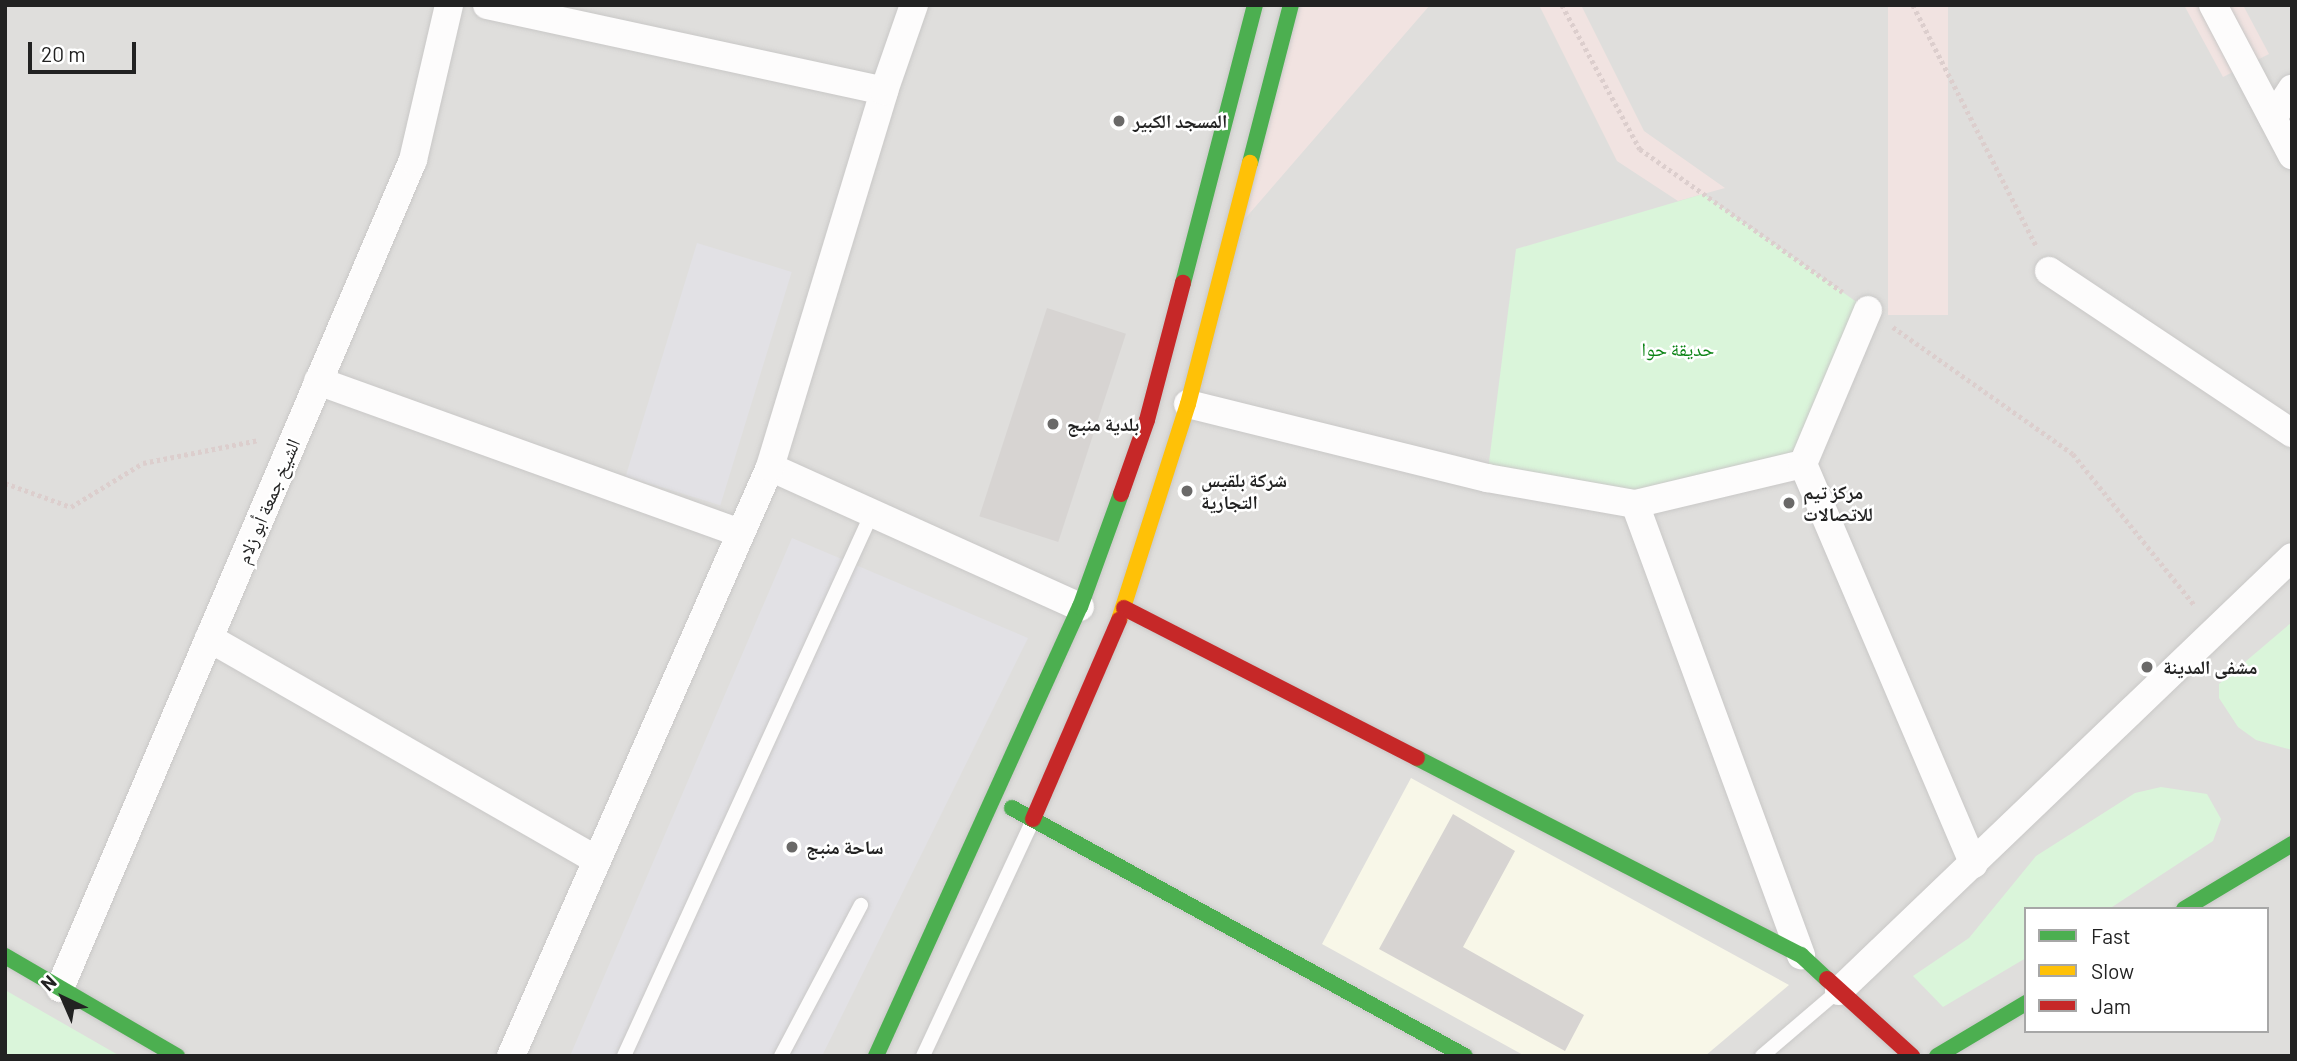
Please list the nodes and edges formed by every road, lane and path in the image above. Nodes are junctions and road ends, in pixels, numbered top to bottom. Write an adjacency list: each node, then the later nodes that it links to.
1 (449, 5): 14 (street, الشيخ جمعة أبو زلام)
2 (487, 5): 9 (street)
3 (915, 5): 9 (street)
4 (1255, 5): 25 (main road)
5 (1291, 5): 15 (main road)
6 (1913, 5): 12 (path)
7 (2213, 5): 10 (street)
8 (2292, 89): 10 (street)
9 (884, 91): 19 (street)
10 (2273, 118): 11 (street)
11 (2292, 155)
12 (2049, 271): 17 (street)
13 (1868, 310): 18 (street)
14 (318, 382): 16 (street, الشيخ جمعة أبو زلام); 23 (street)
15 (1188, 404): 21 (street); 26 (main road)
16 (297, 432): 20 (path); 27 (street, الشيخ جمعة أبو زلام)
17 (2292, 433)
18 (1802, 464): 21 (street); 32 (street)
19 (770, 467): 22 (street); 23 (street)
20 (5, 483)
21 (1636, 504): 35 (street)
22 (872, 513): 25 (street); 42 (lane)
23 (741, 533): 31 (street)
24 (2292, 557): 32 (street)
25 (1080, 607): 28 (main road)
26 (1124, 608): 29 (main road); 35 (main road)
27 (209, 638): 31 (street); 37 (street, الشيخ جمعة أبو زلام)
28 (996, 799): 29 (main road); 44 (main road)
29 (1033, 819): 45 (lane); 46 (main road)
30 (2292, 844): 34 (main road)
31 (594, 859): 41 (street)
32 (1974, 864): 38 (street)
33 (861, 905): 43 (lane)
34 (2186, 907)
35 (1801, 955): 38 (main road)
36 (5, 956): 37 (main road)
37 (60, 988): 40 (main road)
38 (1839, 990): 47 (lane); 48 (main road)
39 (2024, 1004): 49 (main road)
40 (177, 1056)
41 (511, 1056)
42 (624, 1056)
43 (781, 1056)
44 (876, 1056)
45 (923, 1056)
46 (1465, 1056)
47 (1762, 1056)
48 (1912, 1056)
49 (1937, 1056)

